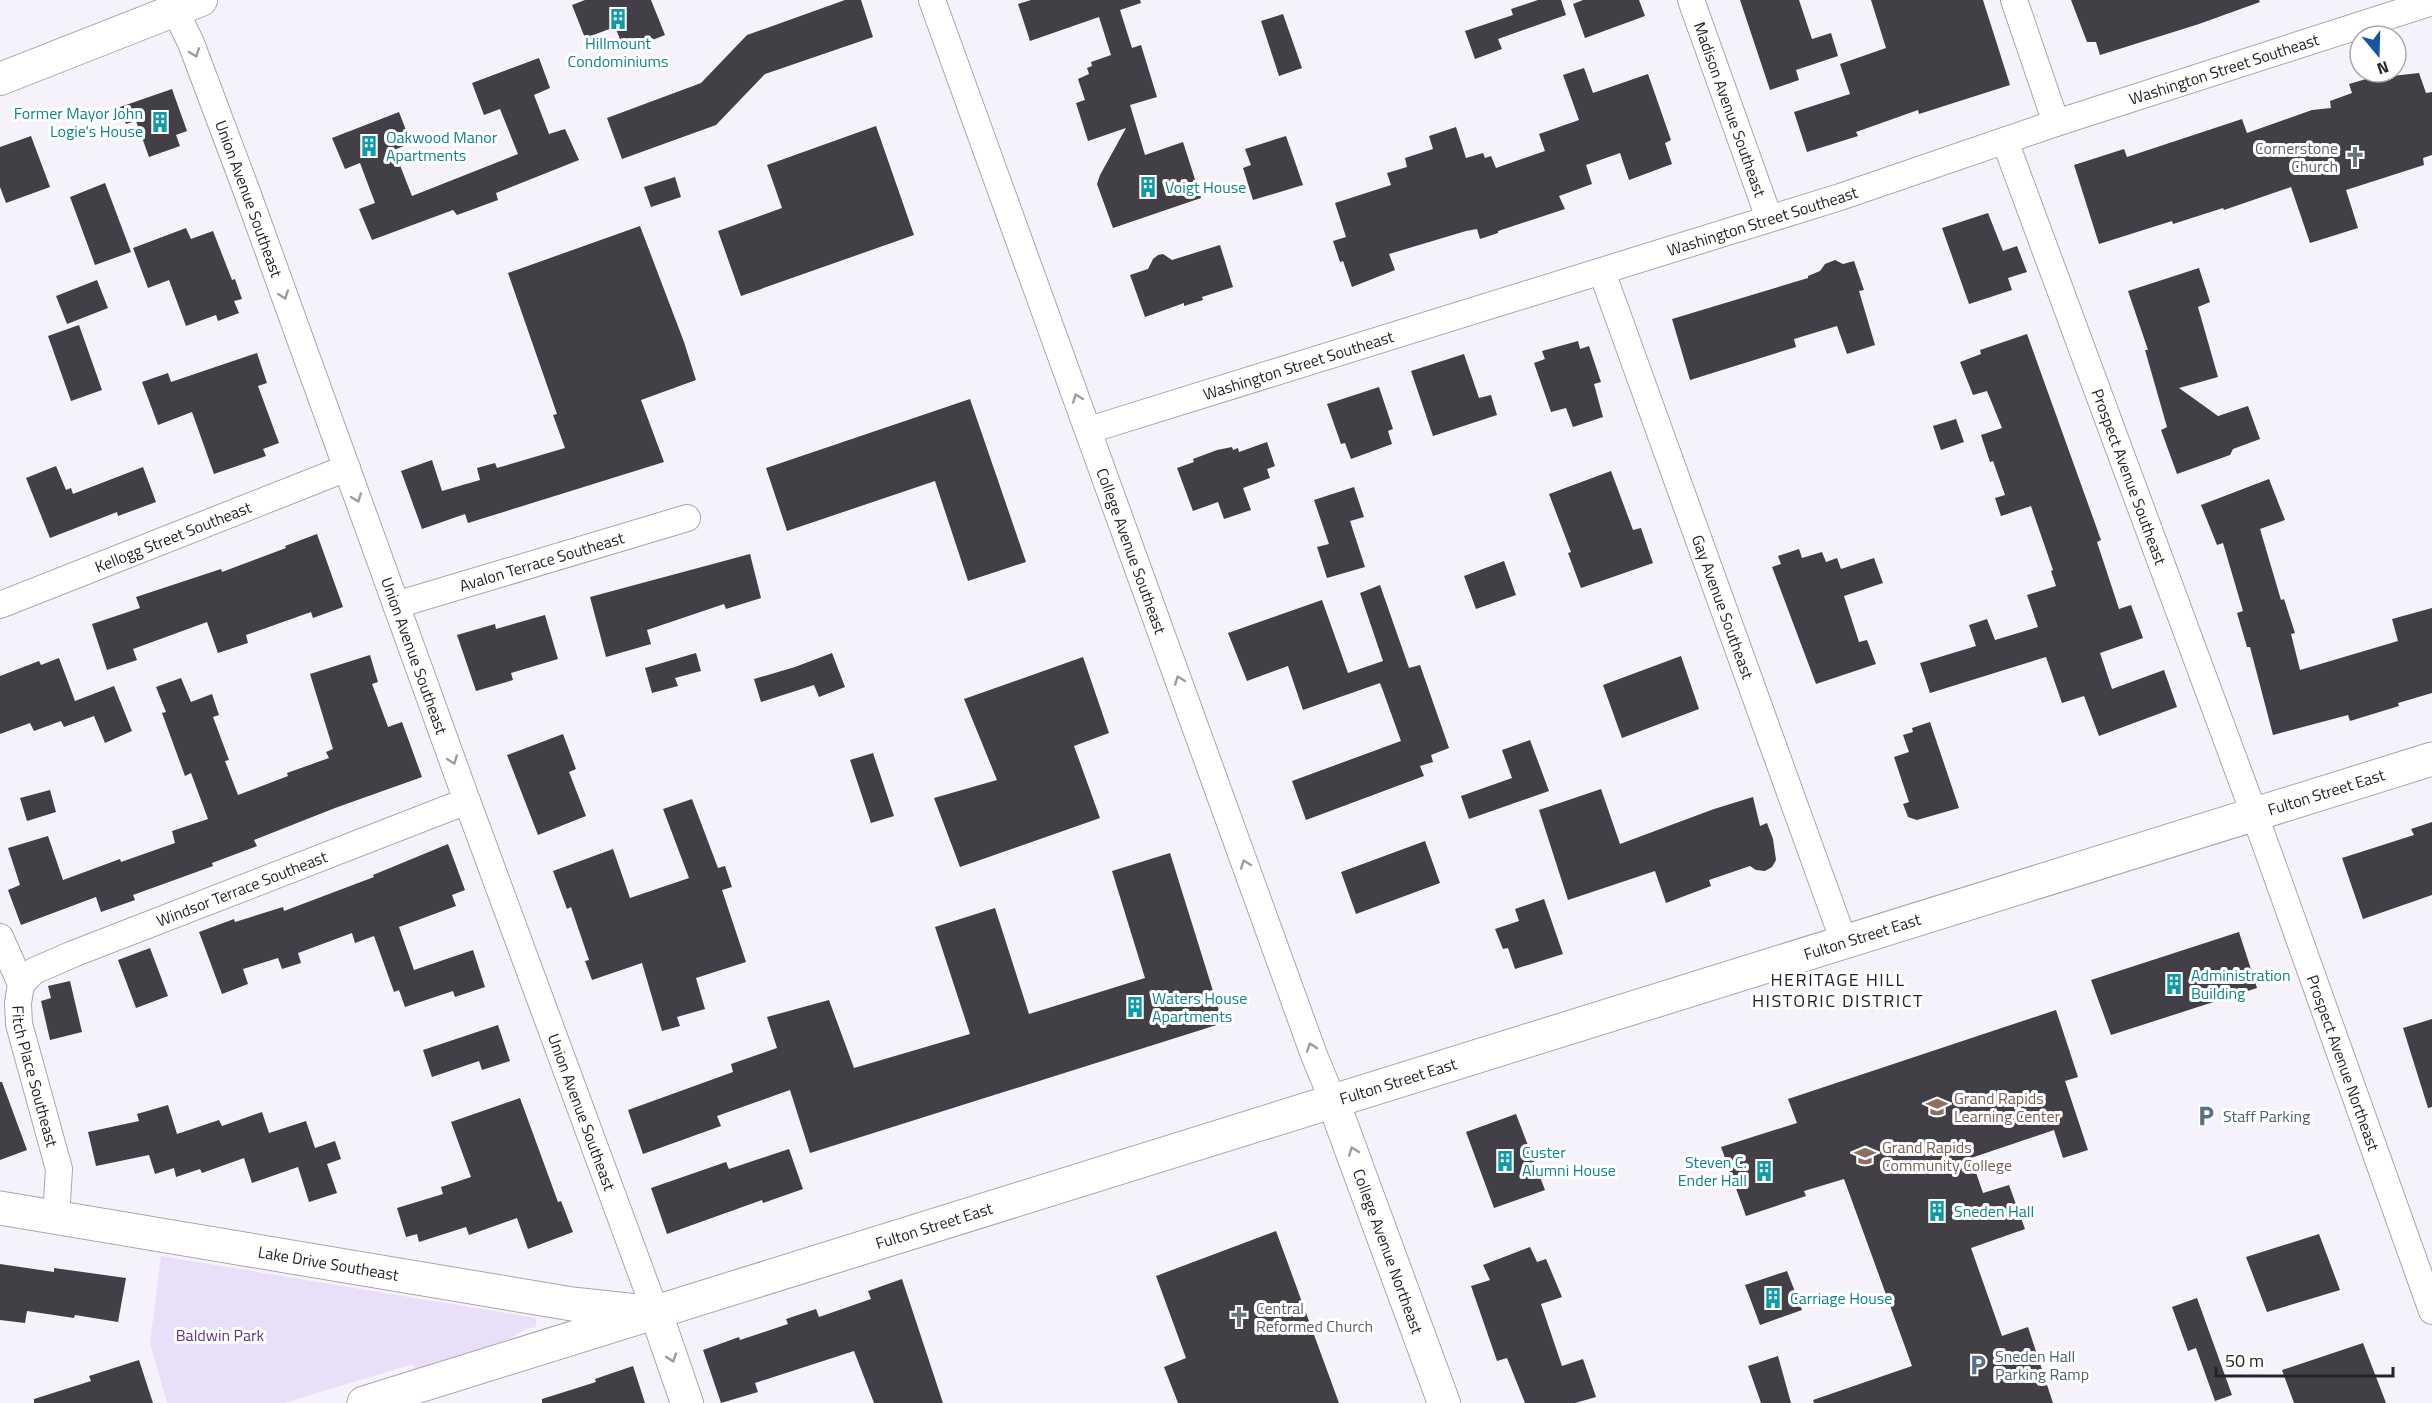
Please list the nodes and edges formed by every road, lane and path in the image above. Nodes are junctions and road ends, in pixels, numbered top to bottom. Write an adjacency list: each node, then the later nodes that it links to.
1 (932, 0): 11 (street, College Avenue Southeast, one-way to 1)
2 (1691, 0): 9 (street, Madison Avenue Southeast)
3 (2014, 0): 7 (street)
4 (2432, 2): 7 (street, Washington Street Southeast)
5 (182, 3): 6 (street); 12 (street, Union Avenue Southeast, one-way to 12)
6 (0, 79)
7 (2056, 123): 8 (street, Washington Street Southeast)
8 (2005, 141): 9 (street, Washington Street Southeast); 18 (street, Prospect Avenue Southeast)
9 (1769, 218): 10 (street, Washington Street Southeast)
10 (1602, 272): 11 (street, Washington Street Southeast); 20 (street, Gay Avenue Southeast)
11 (1089, 430): 22 (street, College Avenue Southeast, one-way to 11)
12 (346, 468): 14 (street, Kellogg Street Southeast); 15 (street, Union Avenue Southeast, one-way to 15)
13 (687, 518): 15 (street, Avalon Terrace Southeast)
14 (0, 605)
15 (396, 605): 17 (street, Union Avenue Southeast, one-way to 17)
16 (2432, 759): 18 (main road, Fulton Street East)
17 (467, 801): 21 (street, Windsor Terrace Southeast); 26 (street, Union Avenue Southeast)
18 (2254, 815): 20 (main road, Fulton Street East); 25 (street, Prospect Avenue Northeast)
19 (0, 937): 21 (street, Fitch Place Southeast)
20 (1844, 942): 22 (main road, Fulton Street East)
21 (21, 984): 24 (street, Fitch Place Southeast)
22 (1333, 1101): 26 (main road, Fulton Street East); 29 (street, College Avenue Northeast, one-way to 22)
23 (0, 1208): 24 (main road, Lake Drive Southeast)
24 (56, 1216): 26 (main road, Lake Drive Southeast)
25 (2432, 1311)
26 (656, 1313): 27 (main road, Fulton Street East); 28 (street, one-way to 28)
27 (364, 1403)
28 (687, 1403)
29 (1444, 1403)

